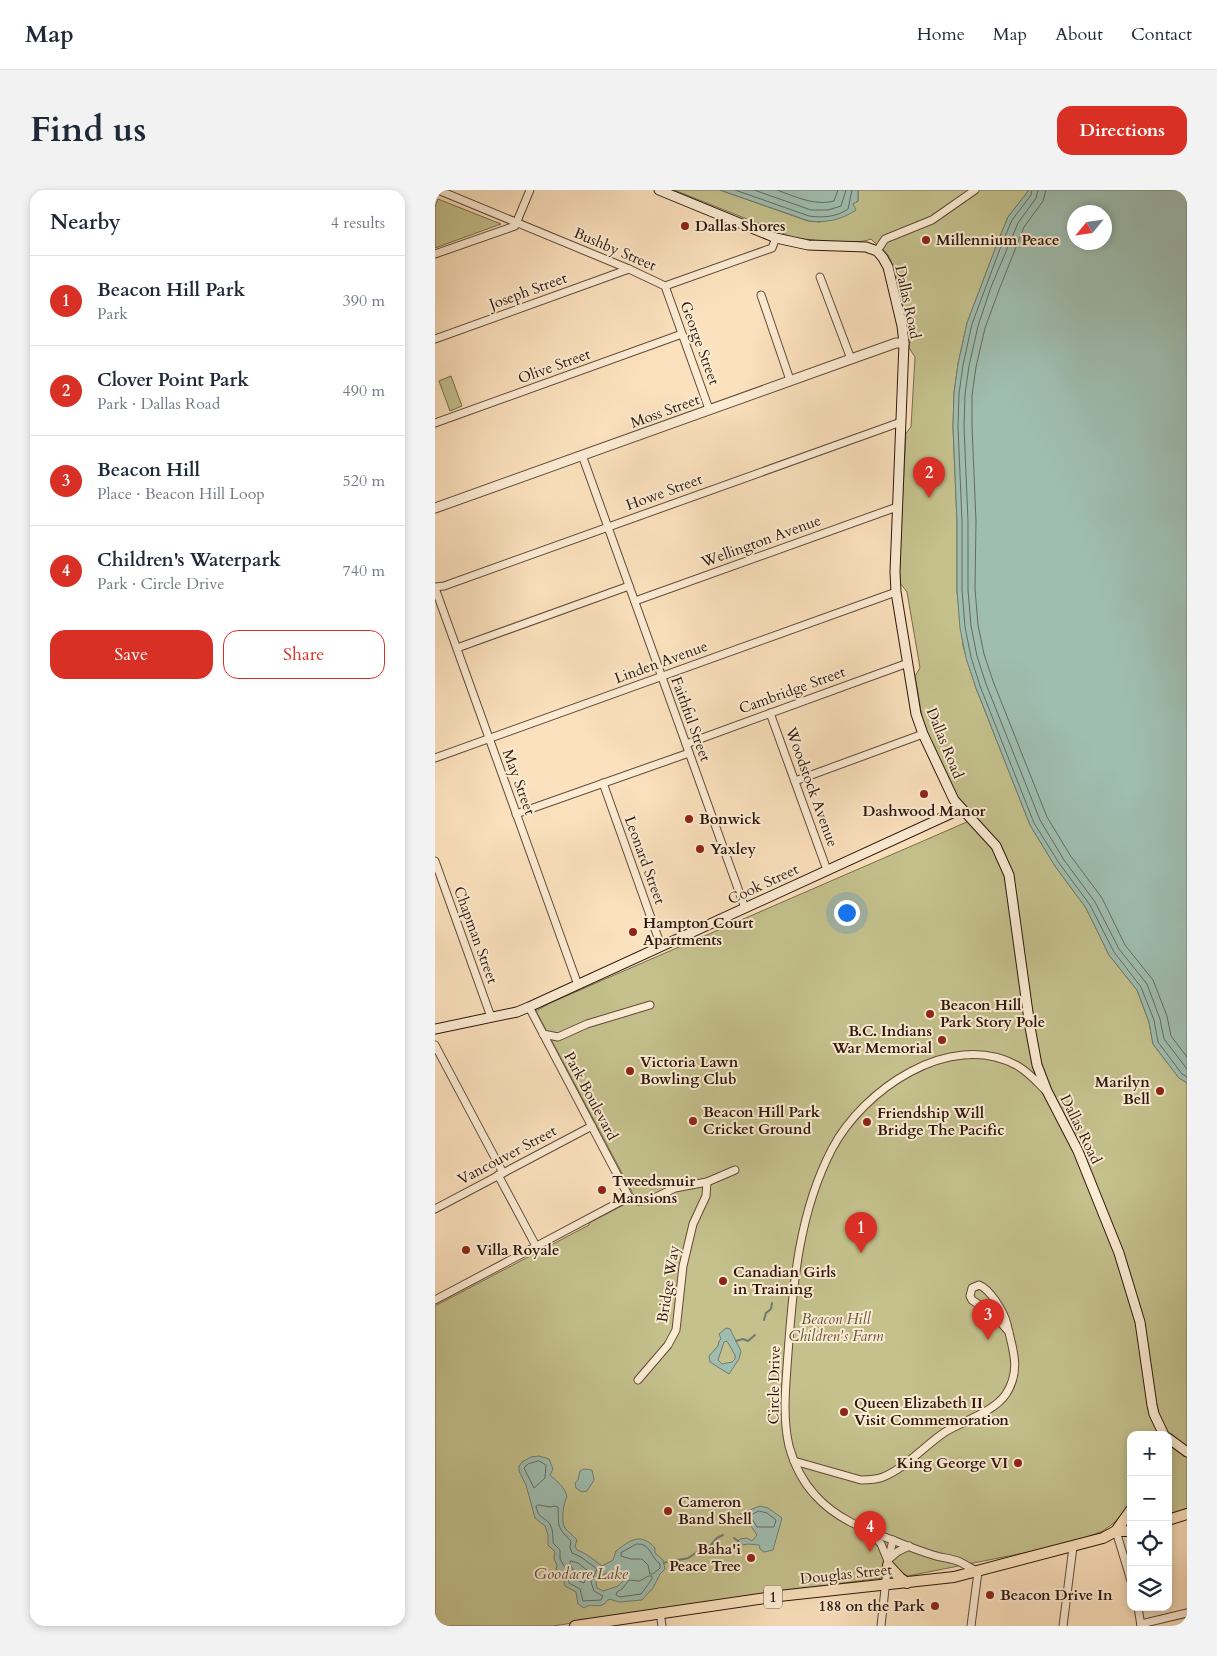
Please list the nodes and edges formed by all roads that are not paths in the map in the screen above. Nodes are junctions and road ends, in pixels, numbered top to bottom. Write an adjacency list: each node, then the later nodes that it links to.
1 (438, 190): 5 (street, Bushby Street)
2 (530, 190): 5 (street)
3 (659, 190): 6 (main road, Dallas Road)
4 (975, 190): 7 (street)
5 (517, 222): 8 (street); 9 (street, Bushby Street)
6 (777, 238): 7 (main road, Dallas Road); 11 (street, Bushby Street)
7 (877, 251): 15 (main road, Dallas Road)
8 (435, 254)
9 (629, 269): 11 (street, Bushby Street); 14 (street, Joseph Street)
10 (820, 277): 16 (street)
11 (665, 286): 13 (street, George Street)
12 (761, 295): 17 (street)
13 (682, 334): 18 (street, George Street); 20 (street, Olive Street)
14 (435, 339)
15 (904, 343): 16 (main road, Moss Street); 19 (main road, Dallas Road)
16 (851, 358): 17 (main road, Moss Street)
17 (790, 380): 18 (main road, Moss Street)
18 (709, 409): 21 (main road, Moss Street)
19 (901, 422): 22 (main road, Dallas Road); 24 (street, Howe Street)
20 (435, 423)
21 (582, 455): 23 (main road, Moss Street); 24 (street, Faithful Street)
22 (897, 507): 27 (main road, Dallas Road); 28 (street, Wellington Avenue)
23 (435, 508)
24 (608, 526): 25 (street, Faithful Street); 26 (street, Howe Street)
25 (629, 586): 28 (street, Faithful Street); 29 (street)
26 (435, 587): 29 (street, May Street)
27 (896, 592): 30 (main road, Dallas Road); 31 (street, Linden Avenue)
28 (635, 601): 31 (street, Faithful Street)
29 (457, 648): 34 (street, May Street)
30 (908, 663): 32 (street, Cambridge Street); 33 (main road, Dallas Road)
31 (661, 677): 34 (street, Linden Avenue); 35 (street, Faithful Street)
32 (770, 713): 35 (street, Cambridge Street); 38 (street, Woodstock Avenue)
33 (923, 734): 38 (street); 40 (main road, Dallas Road)
34 (489, 739): 37 (street, Linden Avenue); 41 (street, May Street)
35 (685, 744): 36 (street, Faithful Street)
36 (689, 752): 39 (street); 44 (street, Faithful Street)
37 (435, 758)
38 (795, 781): 43 (street, Woodstock Avenue)
39 (603, 783): 41 (street); 45 (street, Leonard Street)
40 (961, 809): 43 (main road, Cook Street); 55 (main road, Dallas Road)
41 (517, 814): 46 (street, May Street)
42 (435, 861): 49 (street, Chapman Street)
43 (827, 870): 44 (main road, Cook Street)
44 (745, 908): 45 (main road, Cook Street)
45 (661, 946): 46 (main road, Cook Street)
46 (578, 985): 48 (main road, Cook Street)
47 (650, 1005): 52 (street)
48 (529, 1007): 49 (main road, Cook Street); 51 (street, Park Boulevard)
49 (491, 1017): 50 (main road, Cook Street)
50 (435, 1029)
51 (543, 1034): 52 (street); 54 (street, Park Boulevard)
52 (558, 1037): 54 (street)
53 (435, 1045): 58 (street)
54 (553, 1052): 56 (street, Park Boulevard)
55 (1047, 1091): 66 (main road, Dallas Road); 69 (street, Circle Drive)
56 (592, 1126): 58 (street, Vancouver Street); 60 (street, Park Boulevard)
57 (735, 1170): 59 (street)
58 (500, 1174): 61 (street, Vancouver Street); 62 (street)
59 (707, 1182): 60 (street); 65 (street, Bridge Way)
60 (629, 1197): 62 (street)
61 (435, 1209)
62 (536, 1246): 63 (street)
63 (435, 1300)
64 (1009, 1332): 64 (street); 69 (street)
65 (638, 1380)
66 (1162, 1431)
67 (1172, 1441): 68 (main road)
68 (1187, 1452)
69 (794, 1461): 75 (street, Circle Drive)
70 (1187, 1514): 72 (main road)
71 (1127, 1518): 73 (main road, Douglas Street / 1)
72 (1172, 1519)
73 (1116, 1531): 74 (main road, Douglas Street / 1); 78 (main road, Douglas Street / 1); 80 (street)
74 (1127, 1531)
75 (871, 1533): 76 (street, Circle Drive); 79 (street, Circle Drive)
76 (893, 1540): 77 (street, Circle Drive); 79 (street)
77 (909, 1546): 79 (street); 81 (street, Circle Drive)
78 (1073, 1547): 81 (main road, Douglas Street / 1); 92 (street)
79 (889, 1561): 82 (main road); 83 (street)
80 (1127, 1568)
81 (978, 1572): 82 (main road, Douglas Street / 1); 91 (street)
82 (907, 1583): 83 (main road, Douglas Street / 1)
83 (886, 1584): 85 (main road, Douglas Street / 1); 90 (street)
84 (1139, 1611): 87 (street)
85 (660, 1612): 88 (main road, Douglas Street / 1); 89 (street)
86 (1187, 1613): 87 (street)
87 (1141, 1625)
88 (575, 1626)
89 (662, 1626)
90 (881, 1626)
91 (971, 1626)
92 (1063, 1626)

